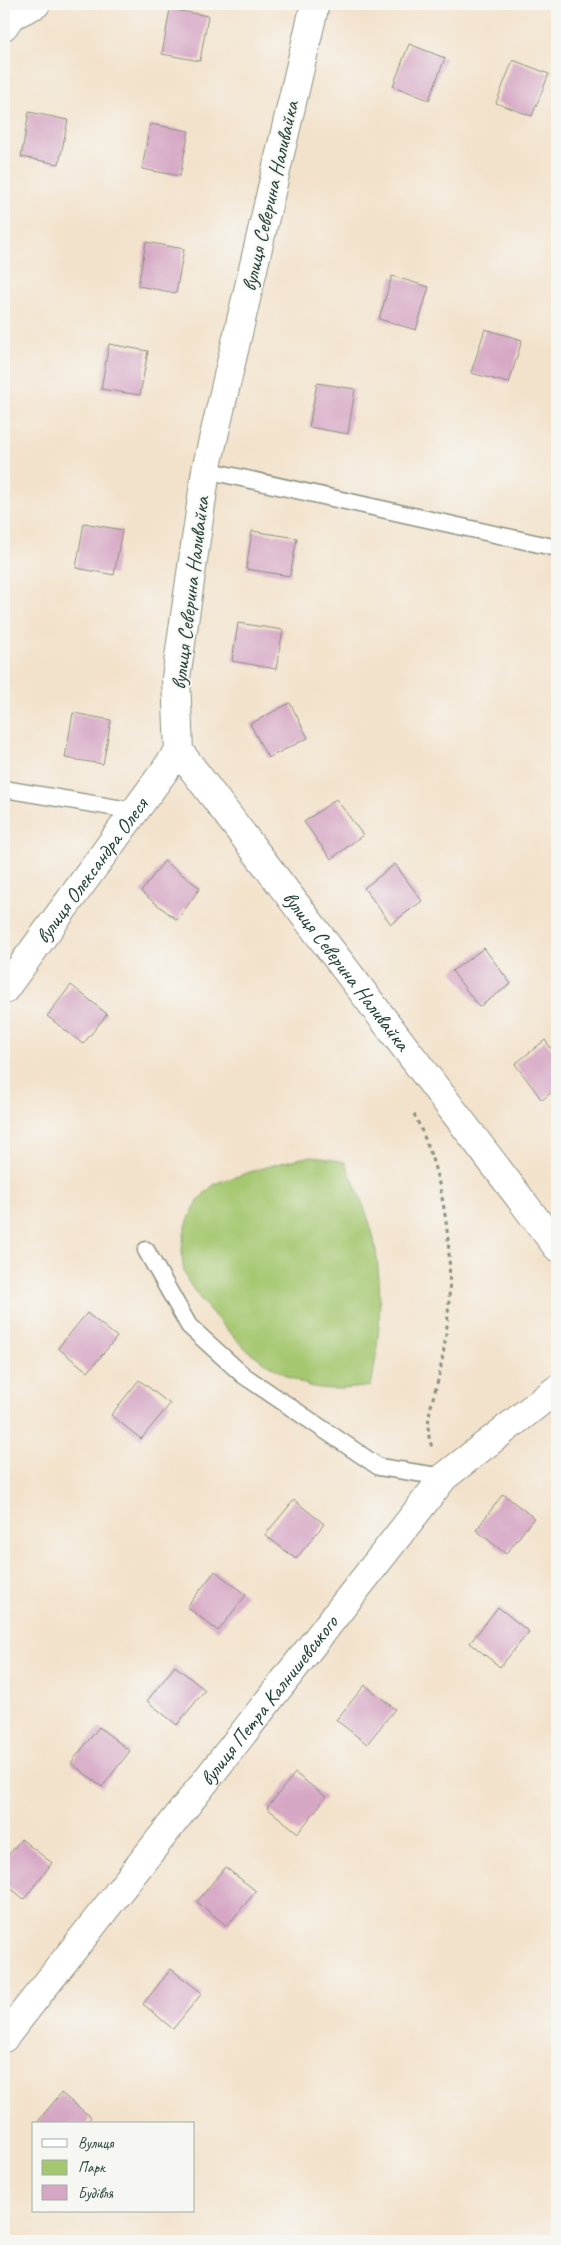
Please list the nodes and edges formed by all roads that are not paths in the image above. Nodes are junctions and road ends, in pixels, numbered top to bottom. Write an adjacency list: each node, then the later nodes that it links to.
1 (36, 4): 3 (street)
2 (315, 4): 4 (street, вулиця Северина Наливайка)
3 (4, 26)
4 (206, 470): 5 (lane); 6 (street, вулиця Северина Наливайка)
5 (557, 548)
6 (179, 751): 8 (street, вулиця Олександра Олеся); 10 (street, вулиця Северина Наливайка)
7 (4, 789): 8 (lane)
8 (135, 811): 9 (street, вулиця Олександра Олеся)
9 (4, 990)
10 (557, 1246)
11 (146, 1250): 13 (lane)
12 (557, 1389): 13 (street, вулиця Петра Калнишевського)
13 (444, 1477): 14 (street, вулиця Петра Калнишевського)
14 (4, 2038)

